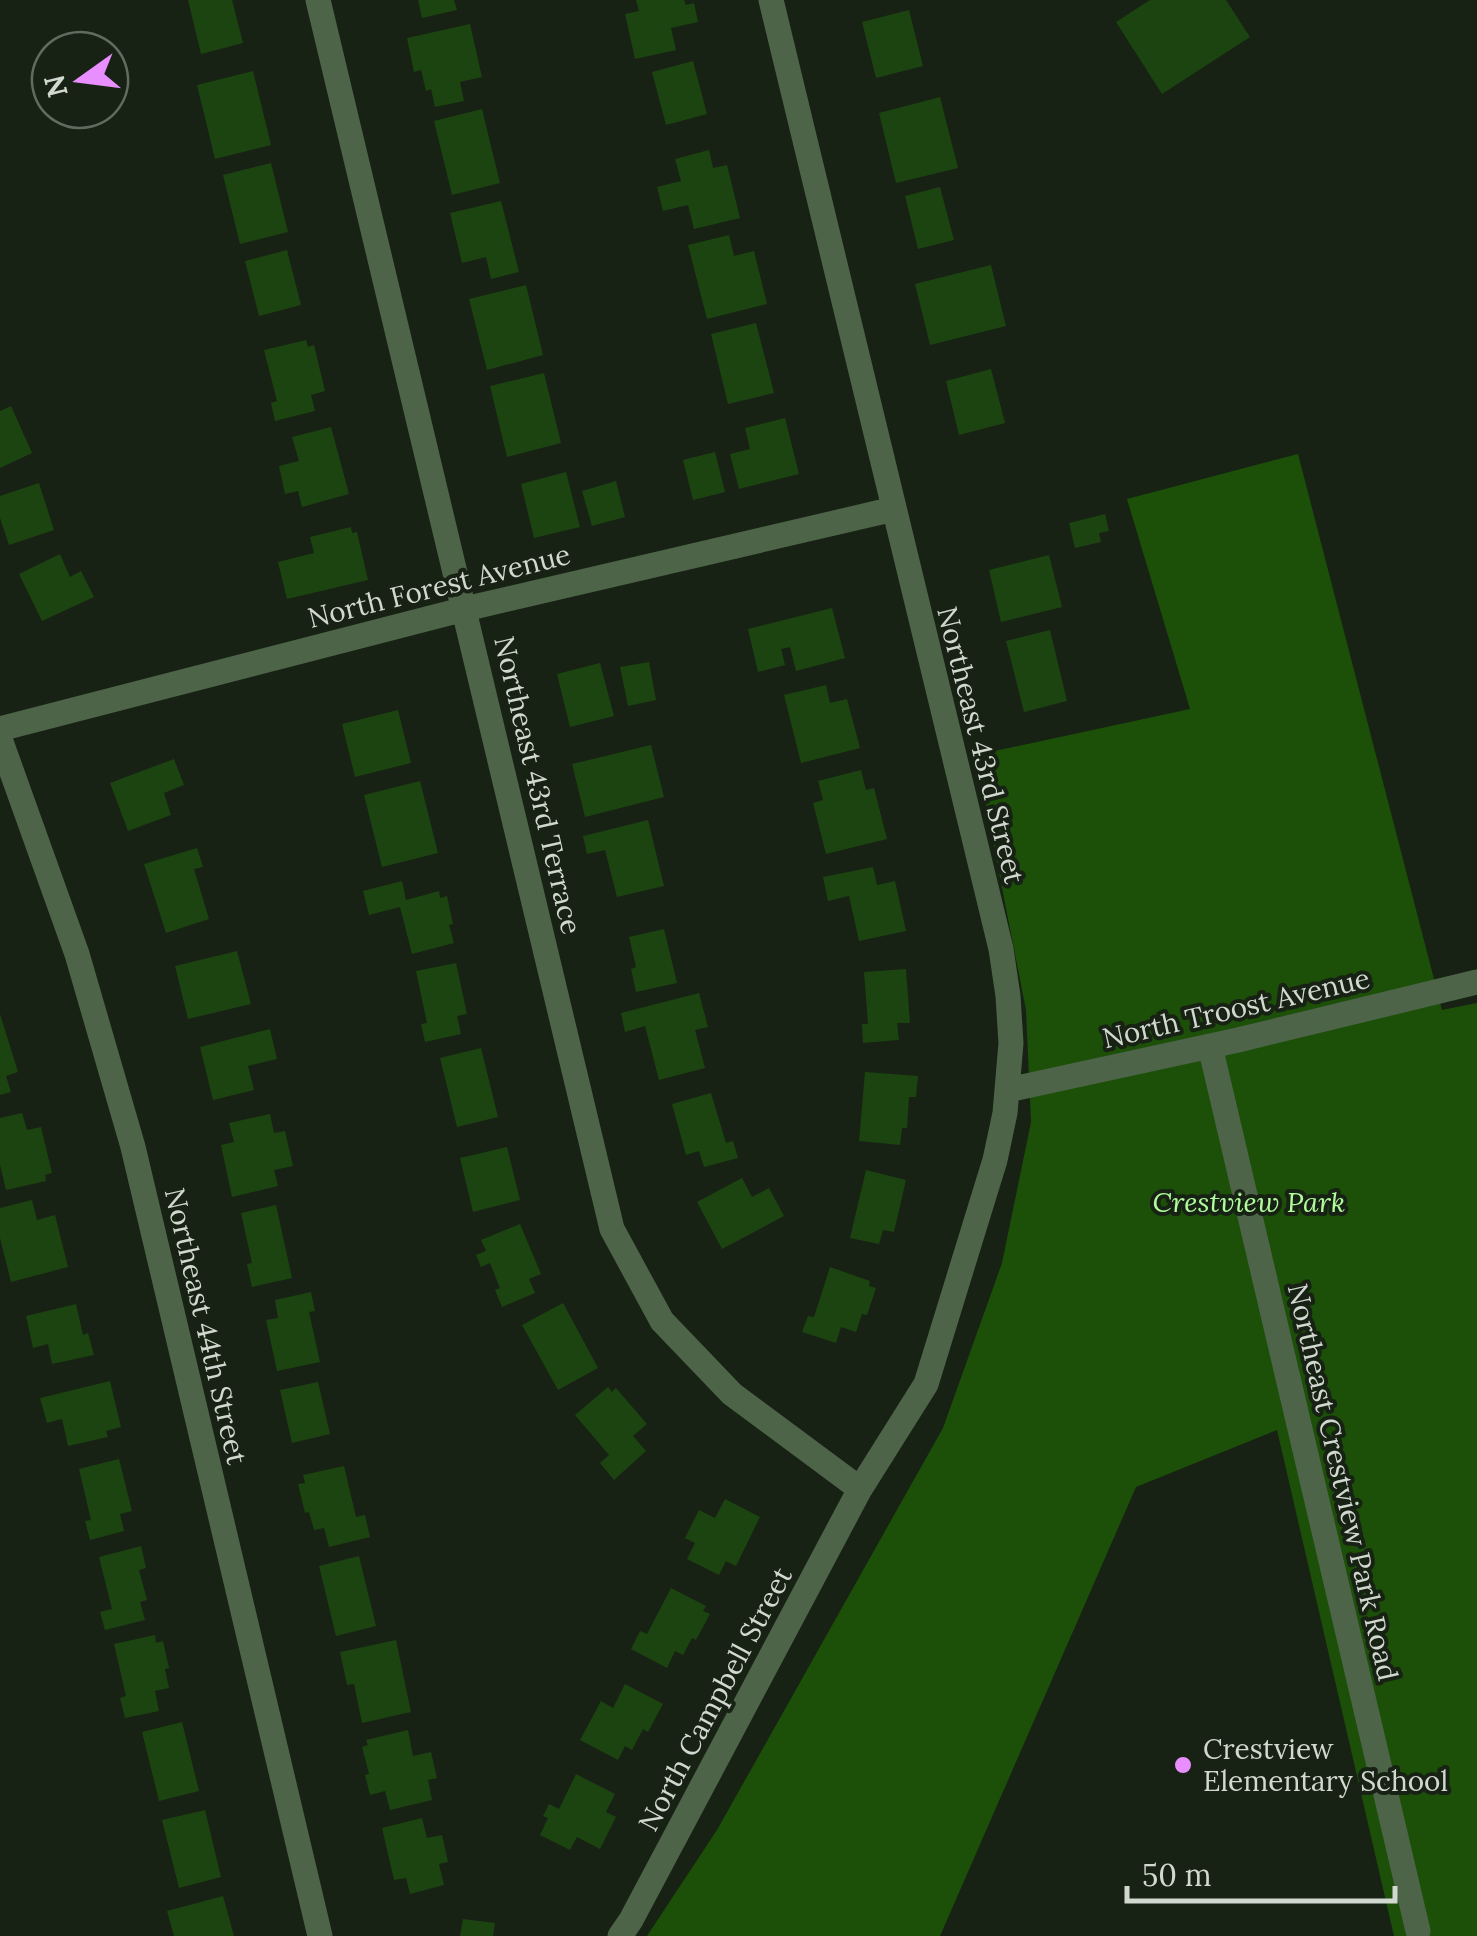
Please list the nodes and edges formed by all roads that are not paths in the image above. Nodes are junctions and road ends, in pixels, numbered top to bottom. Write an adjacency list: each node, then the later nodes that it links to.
1 (318, 0): 4 (street, Northeast 43rd Terrace)
2 (771, 0): 3 (street, Northeast 43rd Street)
3 (894, 509): 4 (street, North Forest Avenue); 9 (street, Northeast 43rd Street)
4 (465, 608): 5 (street, North Forest Avenue); 10 (street, Northeast 43rd Terrace)
5 (0, 729)
6 (0, 739): 12 (street, Northeast 44th Street)
7 (1477, 982): 8 (street, North Troost Avenue)
8 (1210, 1046): 9 (street, North Troost Avenue); 11 (street, Northeast Crestview Park Road)
9 (1008, 1090): 10 (street, Northeast 43rd Street)
10 (860, 1490): 13 (street, North Campbell Street)
11 (1418, 1931)
12 (320, 1936)
13 (620, 1936)

